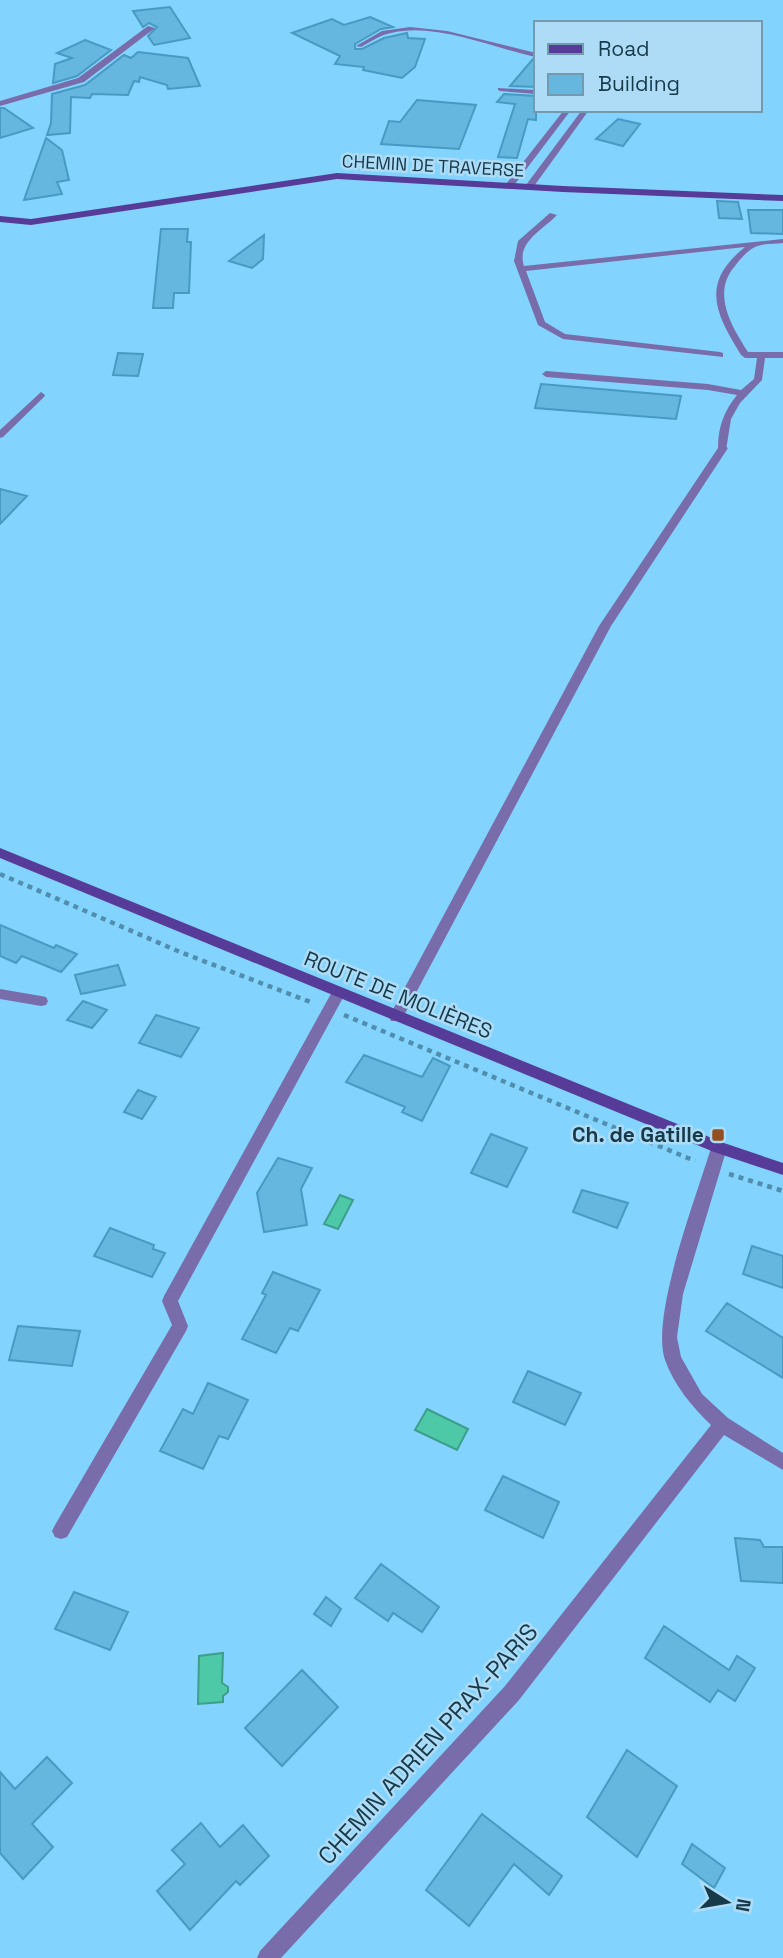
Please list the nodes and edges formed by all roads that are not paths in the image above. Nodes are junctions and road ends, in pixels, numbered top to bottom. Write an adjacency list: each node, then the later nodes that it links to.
1 (151, 28): 6 (street)
2 (359, 46): 3 (lane)
3 (534, 55)
4 (500, 89): 5 (lane)
5 (534, 92)
6 (0, 104)
7 (566, 112): 9 (lane)
8 (585, 112): 10 (lane)
9 (509, 186): 10 (street, CHEMIN DE TRAVERSE); 13 (street, CHEMIN DE TRAVERSE)
10 (529, 187): 11 (street, CHEMIN DE TRAVERSE)
11 (783, 198)
12 (553, 215): 16 (lane)
13 (0, 219)
14 (783, 241): 15 (lane)
15 (755, 243): 16 (lane); 17 (lane)
16 (521, 269): 17 (lane)
17 (745, 355): 19 (lane)
18 (783, 355): 19 (lane)
19 (761, 356): 21 (lane)
20 (545, 374): 21 (lane)
21 (741, 393): 24 (lane)
22 (41, 396): 23 (lane)
23 (0, 435)
24 (723, 448): 29 (street)
25 (0, 853): 27 (street, ROUTE DE MOLIÈRES)
26 (0, 994): 28 (street)
27 (338, 994): 29 (street, ROUTE DE MOLIÈRES); 34 (street)
28 (40, 1002)
29 (396, 1017): 30 (street, ROUTE DE MOLIÈRES)
30 (719, 1148): 31 (street, ROUTE DE MOLIÈRES); 32 (street)
31 (783, 1169)
32 (722, 1424): 33 (street); 35 (street, CHEMIN ADRIEN PRAX-PARIS)
33 (783, 1462)
34 (61, 1531)
35 (267, 1958)

